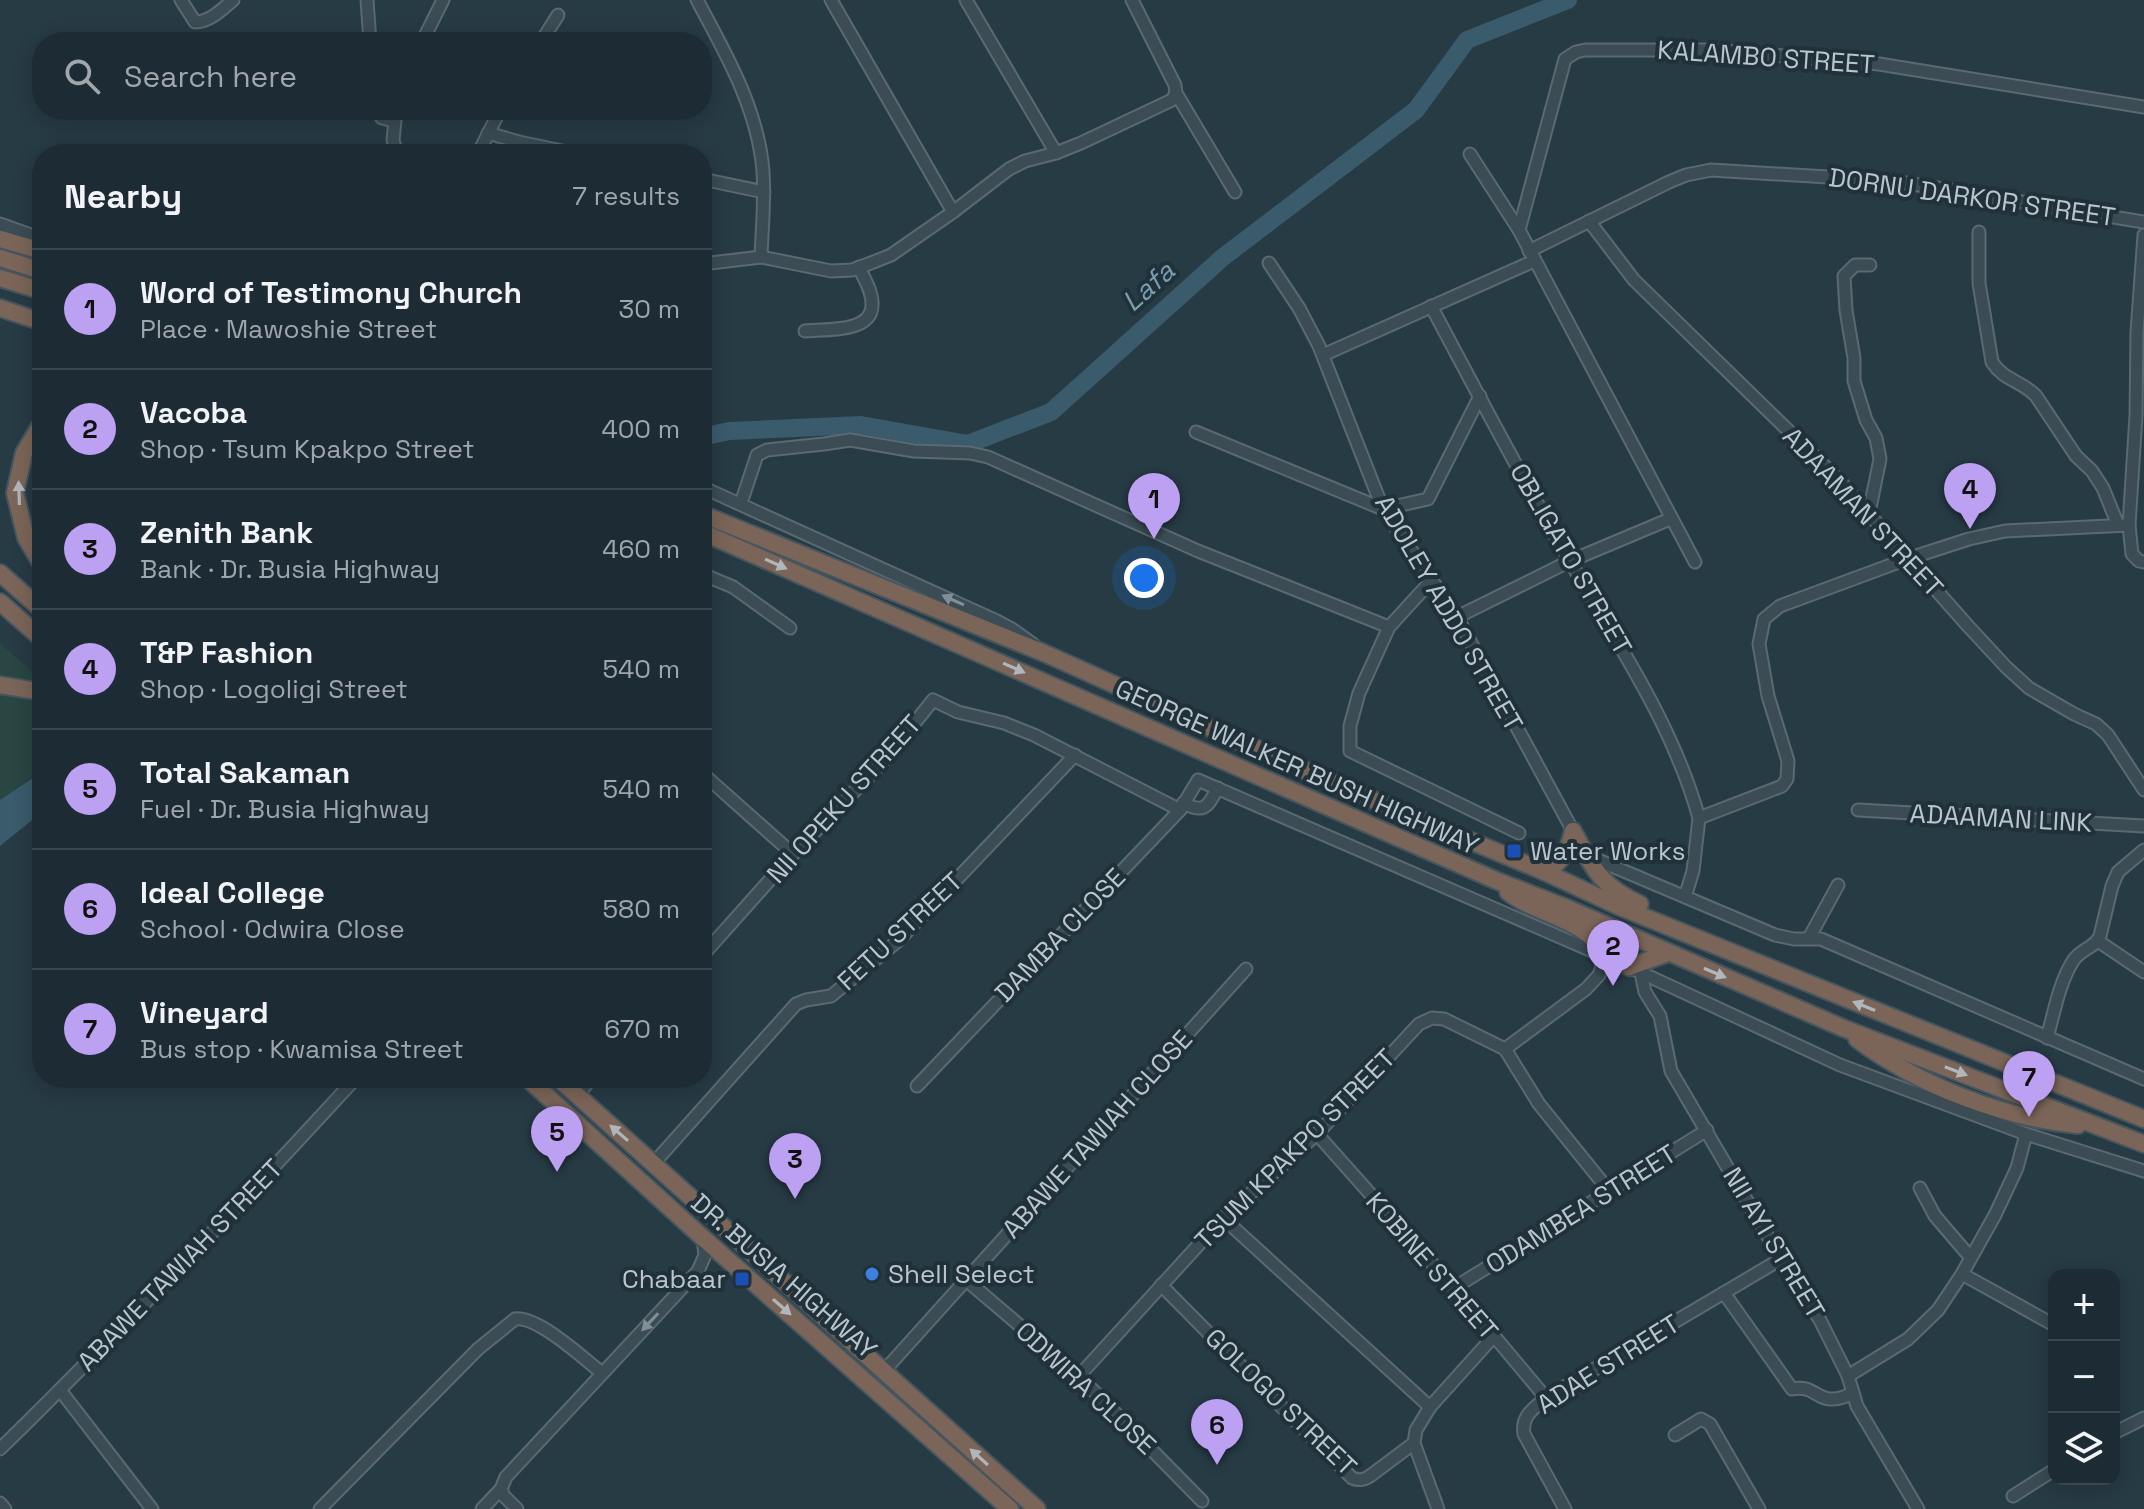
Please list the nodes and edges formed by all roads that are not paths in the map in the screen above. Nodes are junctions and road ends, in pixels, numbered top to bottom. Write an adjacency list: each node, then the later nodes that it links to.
1 (181, 0): 2 (street)
2 (233, 0)
3 (367, 0): 10 (street)
4 (443, 0): 11 (street)
5 (697, 0): 24 (street)
6 (831, 0): 26 (street)
7 (966, 0): 21 (street)
8 (1132, 0): 13 (street)
9 (558, 15): 12 (street)
10 (369, 32)
11 (427, 32)
12 (547, 32)
13 (1176, 93): 21 (street); 25 (street)
14 (2144, 107): 30 (street, KALAMBO STREET)
15 (395, 120): 18 (street)
16 (495, 120): 17 (street)
17 (488, 133): 19 (street); 20 (street)
18 (394, 144)
19 (483, 144)
20 (528, 144)
21 (1056, 153): 26 (street)
22 (1470, 154): 30 (street)
23 (712, 181): 24 (street)
24 (764, 192): 37 (street)
25 (1235, 192)
26 (953, 212): 42 (street)
27 (1589, 221): 28 (street, DORNU DARKOR STREET); 36 (street, DORNU DARKOR STREET); 60 (street, ADAAMAN STREET)
28 (2144, 222)
29 (0, 224): 32 (street)
30 (1519, 230): 36 (street)
31 (1979, 232): 63 (street)
32 (32, 235)
33 (2144, 235): 50 (street)
34 (0, 239): 35 (highway)
35 (32, 248)
36 (1532, 256): 46 (street, DORNU DARKOR STREET); 62 (street)
37 (761, 257): 39 (street); 42 (street)
38 (0, 258): 43 (highway)
39 (712, 263)
40 (1269, 263): 51 (street, ADOLEY ADDO STREET)
41 (1870, 265): 60 (street)
42 (859, 267): 49 (street)
43 (32, 268)
44 (0, 278): 45 (highway)
45 (32, 288)
46 (1431, 306): 51 (street, DORNU DARKOR STREET); 52 (street, OBLIGATO STREET)
47 (0, 308): 48 (highway)
48 (32, 319)
49 (805, 331)
50 (2141, 333): 55 (street)
51 (1323, 355): 59 (street, ADOLEY ADDO STREET)
52 (1480, 396): 59 (street); 67 (street, OBLIGATO STREET)
53 (1196, 432): 59 (street)
54 (32, 440): 65 (highway, one-way to 54)
55 (2139, 447): 63 (street)
56 (712, 491): 57 (street, GEORGE WALKER BUSH HIGHWAY)
57 (741, 503): 77 (street); 80 (street, GEORGE WALKER BUSH HIGHWAY, one-way to 57)
58 (712, 507): 70 (highway)
59 (1383, 509): 73 (street, ADOLEY ADDO STREET)
60 (1869, 513): 66 (street, ADAAMAN STREET)
61 (712, 518): 70 (highway, GEORGE WALKER BUSH HIGHWAY)
62 (1670, 519): 67 (street); 68 (street)
63 (2124, 525): 66 (street); 69 (street)
64 (712, 538): 97 (highway, GEORGE WALKER BUSH HIGHWAY, one-way to 97)
65 (32, 548)
66 (1907, 559): 86 (street, ADAAMAN STREET); 89 (street)
67 (1570, 561): 76 (street); 89 (street, OBLIGATO STREET)
68 (1695, 562)
69 (2144, 562)
70 (828, 565): 80 (highway, GEORGE WALKER BUSH HIGHWAY)
71 (0, 573): 74 (highway)
72 (712, 579): 78 (street)
73 (1432, 580): 76 (street, ADOLEY ADDO STREET); 77 (street)
74 (32, 601)
75 (0, 602): 79 (highway)
76 (1457, 617): 91 (street, ADOLEY ADDO STREET)
77 (1389, 627): 92 (street)
78 (790, 628)
79 (32, 630)
80 (1044, 653): 96 (highway, GEORGE WALKER BUSH HIGHWAY)
81 (0, 685): 82 (highway)
82 (32, 690)
83 (1075, 755): 87 (street, NII OPEKU STREET); 94 (street, NII OPEKU STREET); 123 (street, FETU STREET)
84 (712, 782): 94 (street)
85 (1218, 788): 87 (street); 87 (street, DAMBA CLOSE); 104 (street)
86 (2144, 790)
87 (1182, 806): 112 (street, DAMBA CLOSE)
88 (1858, 810): 90 (street, ADAAMAN LINK)
89 (1699, 818): 99 (street)
90 (2144, 826)
91 (1573, 831): 95 (highway); 96 (highway)
92 (1519, 833)
93 (2144, 850): 101 (street)
94 (793, 854): 102 (street, NII OPEKU STREET)
95 (1585, 854): 99 (street); 107 (highway)
96 (1545, 872): 107 (highway, GEORGE WALKER BUSH HIGHWAY)
97 (1495, 880): 103 (highway, GEORGE WALKER BUSH HIGHWAY); 104 (highway)
98 (1838, 885): 100 (street)
99 (1685, 897): 100 (street)
100 (1809, 938): 109 (street)
101 (2098, 941): 108 (street); 109 (street)
102 (712, 945)
103 (1668, 953): 106 (highway); 122 (highway, GEORGE WALKER BUSH HIGHWAY, one-way to 122)
104 (1605, 957): 106 (street); 110 (street)
105 (1246, 969): 132 (street, ABAWE TAWIAH CLOSE)
106 (1635, 970): 119 (street, NII AYI STREET); 121 (street)
107 (1778, 971): 118 (highway, GEORGE WALKER BUSH HIGHWAY, one-way to 107)
108 (2144, 972)
109 (2047, 1038): 111 (street)
110 (1505, 1049): 120 (street, TSUM KPAKPO STREET); 126 (street)
111 (2144, 1079)
112 (917, 1086)
113 (347, 1088): 142 (street, ABAWE TAWIAH STREET)
114 (538, 1088): 128 (highway, DR. BUSIA HIGHWAY)
115 (569, 1088): 117 (highway, DR. BUSIA HIGHWAY)
116 (583, 1088): 117 (street)
117 (577, 1095): 123 (highway, DR. BUSIA HIGHWAY, one-way to 117)
118 (2144, 1119)
119 (1707, 1130): 126 (street, ODAMBEA STREET); 130 (street, NII AYI STREET)
120 (1317, 1134): 127 (street, TSUM KPAKPO STREET); 134 (street, KOBINE STREET)
121 (2026, 1134): 124 (street); 129 (street)
122 (2144, 1144)
123 (654, 1163): 138 (highway, DR. BUSIA HIGHWAY)
124 (2144, 1171)
125 (1920, 1188): 129 (street)
126 (1610, 1192): 134 (street, ODAMBEA STREET)
127 (1223, 1218): 133 (street, TSUM KPAKPO STREET); 145 (street)
128 (702, 1237): 139 (street, one-way to 139); 161 (highway, DR. BUSIA HIGHWAY, one-way to 161)
129 (1971, 1258): 131 (street)
130 (1781, 1259): 135 (street, ADAE STREET); 141 (street, NII AYI STREET)
131 (1962, 1274): 136 (street); 141 (street)
132 (965, 1279): 138 (street, ABAWE TAWIAH CLOSE); 140 (street, ODWIRA CLOSE)
133 (1161, 1285): 140 (street, TSUM KPAKPO STREET); 149 (street, GOLOGO STREET)
134 (1454, 1288): 137 (street, KOBINE STREET)
135 (1724, 1293): 143 (street); 144 (street, ADAE STREET)
136 (2048, 1322)
137 (1493, 1337): 144 (street, KOBINE STREET); 145 (street, GOLOGO STREET)
138 (884, 1371): 162 (highway, DR. BUSIA HIGHWAY, one-way to 138)
139 (602, 1373): 152 (street); 158 (street)
140 (1079, 1376): 154 (street, ODWIRA CLOSE)
141 (1848, 1376): 143 (street, NII AYI STREET)
142 (60, 1390): 150 (street, ABAWE TAWIAH STREET); 157 (street)
143 (1853, 1393): 166 (street, NII AYI STREET)
144 (1546, 1398): 164 (street, ADAE STREET)
145 (1430, 1407): 149 (street, GOLOGO STREET)
146 (2144, 1418): 147 (street)
147 (2120, 1430)
148 (1675, 1435): 165 (street)
149 (1414, 1443): 163 (street)
150 (0, 1449)
151 (2048, 1474): 153 (street)
152 (501, 1489): 159 (street); 160 (street)
153 (2013, 1496)
154 (1202, 1501)
155 (0, 1503): 156 (street)
156 (5, 1509)
157 (152, 1509)
158 (320, 1509)
159 (482, 1509)
160 (517, 1509)
161 (1010, 1509)
162 (1037, 1509)
163 (1438, 1509)
164 (1565, 1509)
165 (1759, 1509)
166 (1918, 1509)

